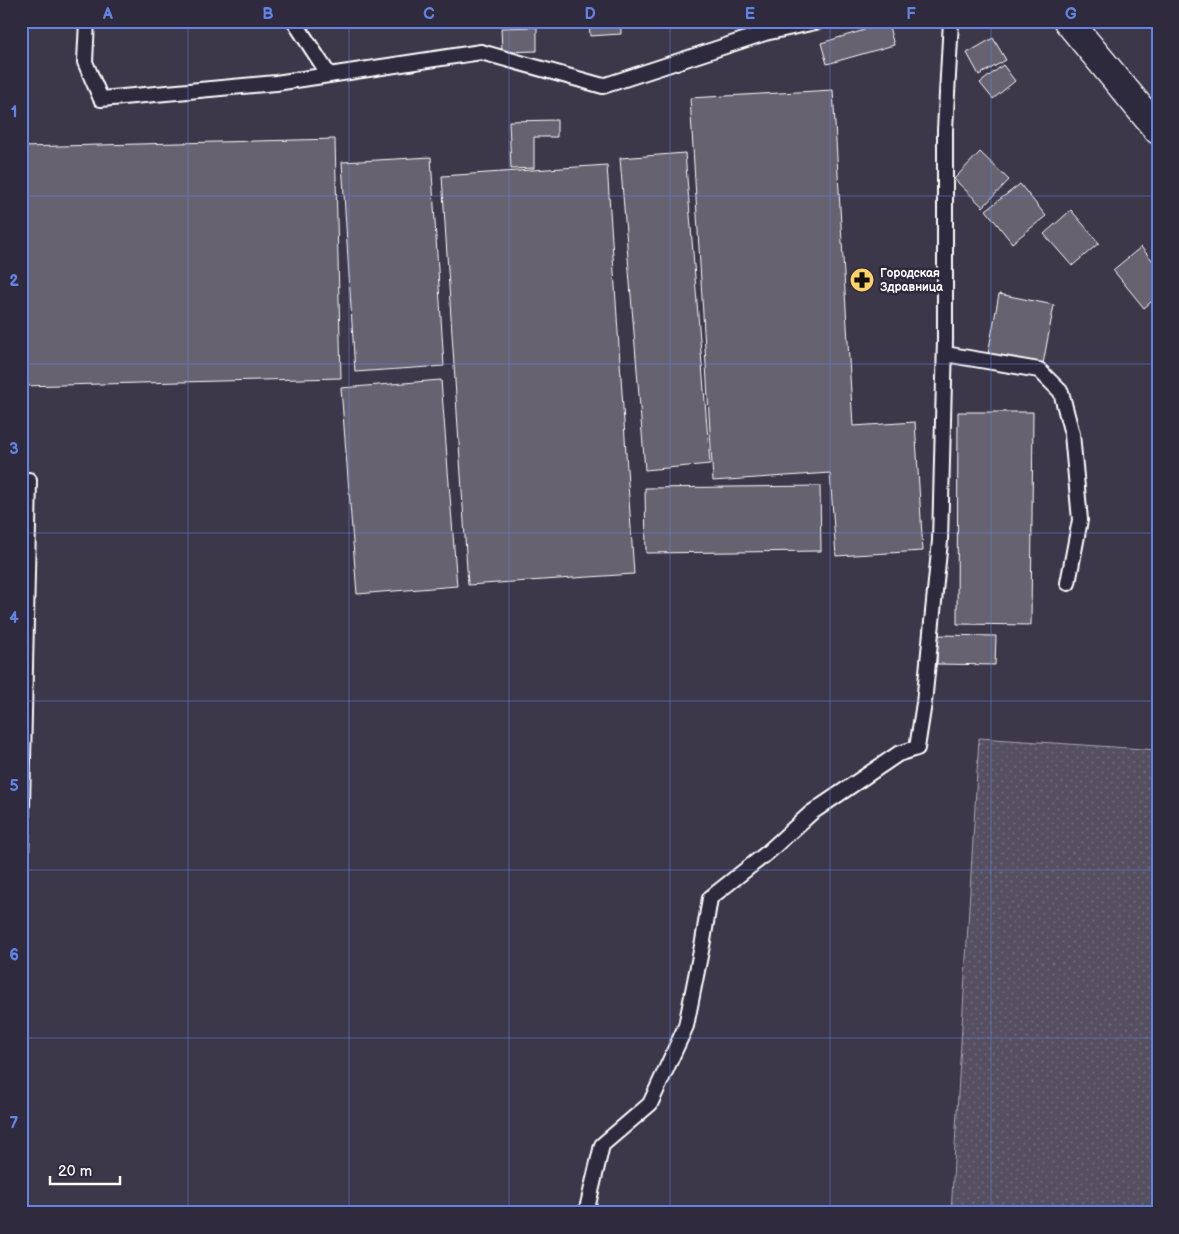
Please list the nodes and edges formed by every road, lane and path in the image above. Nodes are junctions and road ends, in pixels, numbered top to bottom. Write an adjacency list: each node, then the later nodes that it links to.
1 (88, 21): 6 (lane)
2 (294, 21): 6 (lane)
3 (820, 21): 6 (lane)
4 (951, 21): 8 (lane)
5 (1068, 21): 7 (main road)
6 (329, 75)
7 (1158, 130)
8 (945, 354): 10 (lane); 12 (lane)
9 (29, 480): 11 (lane)
10 (1068, 583)
11 (21, 853)
12 (586, 1213)

